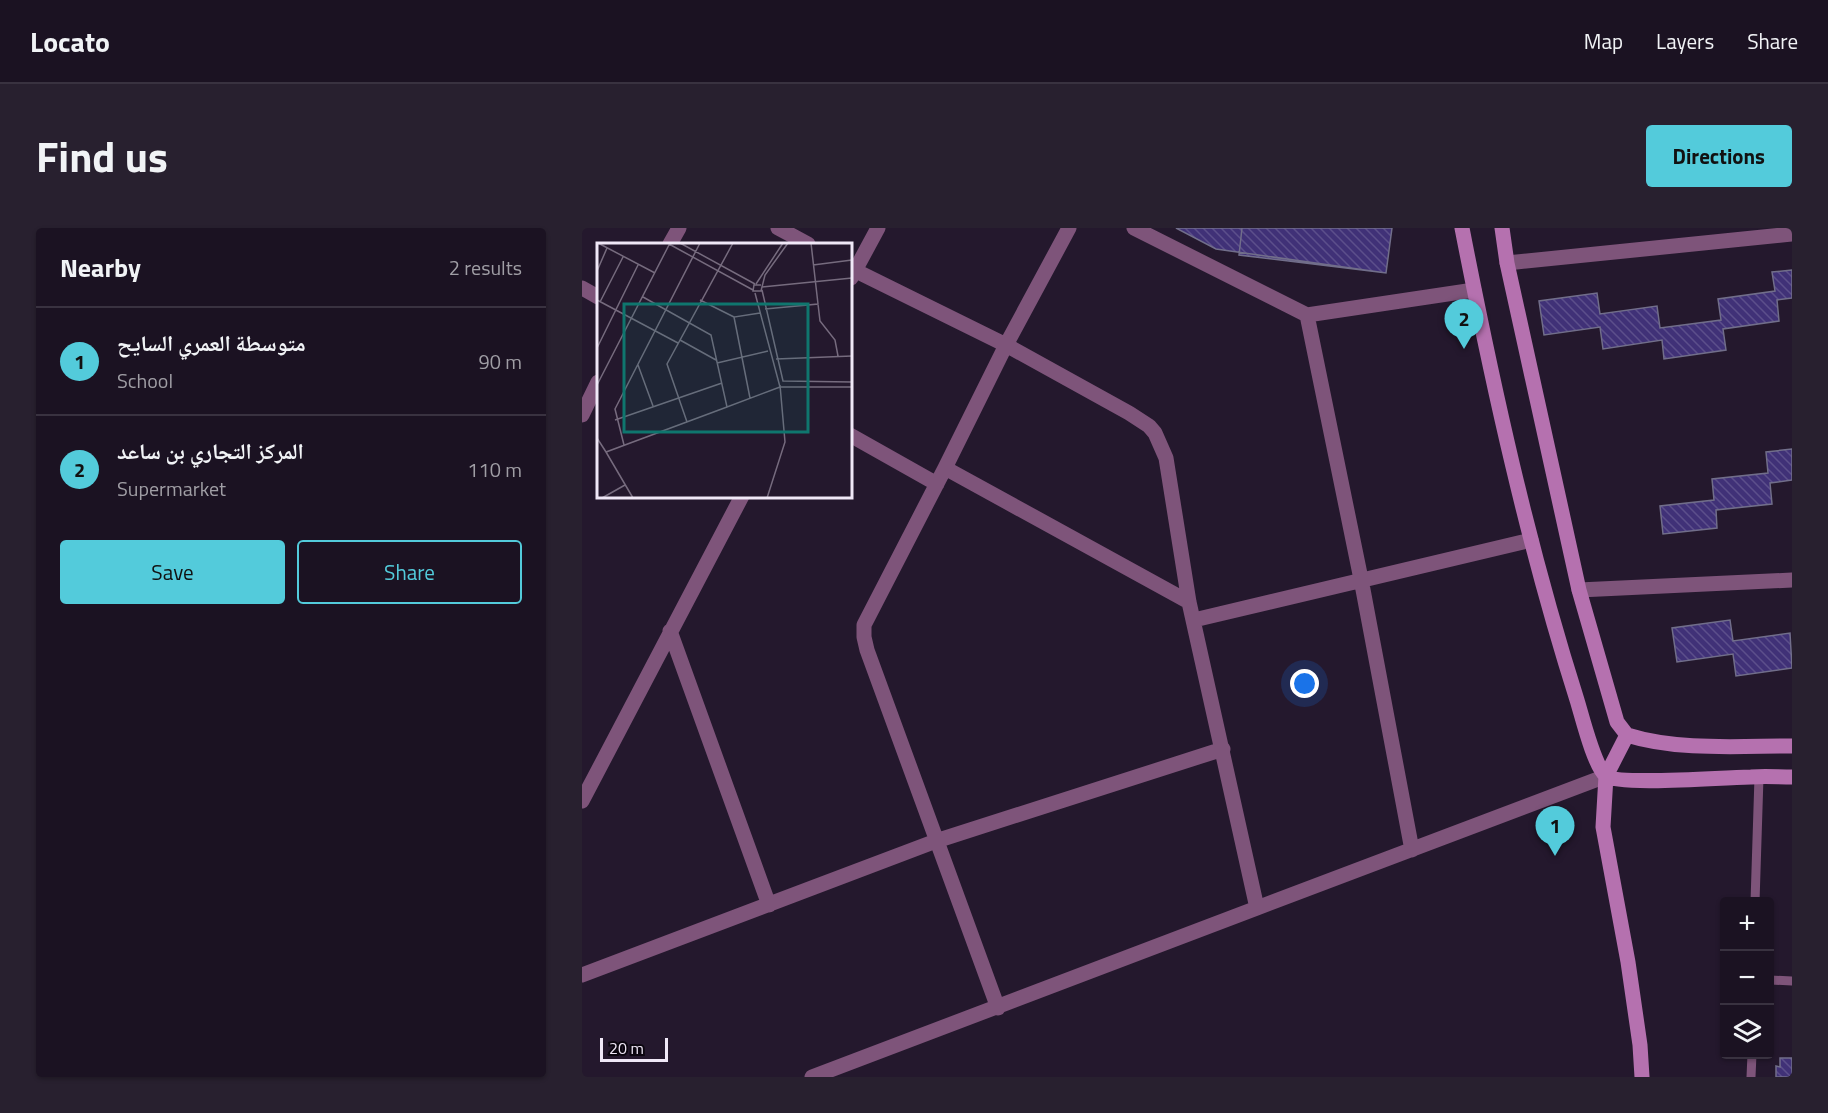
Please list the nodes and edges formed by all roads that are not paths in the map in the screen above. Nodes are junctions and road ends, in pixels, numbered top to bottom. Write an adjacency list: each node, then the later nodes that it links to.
1 (679, 228): 9 (street)
2 (778, 228): 10 (street)
3 (878, 228): 12 (street)
4 (1069, 228): 17 (street)
5 (1134, 228): 16 (street)
6 (1461, 228): 14 (street)
7 (1502, 228): 11 (street)
8 (1792, 234): 11 (street)
9 (671, 243)
10 (806, 243)
11 (1507, 263): 27 (street)
12 (852, 273): 17 (street)
13 (582, 288): 15 (street)
14 (1474, 290): 16 (street); 24 (street)
15 (597, 296)
16 (1307, 315): 25 (street)
17 (1006, 345): 21 (street); 28 (street)
18 (597, 384): 19 (street)
19 (582, 415)
20 (852, 436): 22 (street)
21 (945, 468): 22 (street); 28 (street)
22 (937, 484): 38 (street)
23 (741, 498): 30 (street)
24 (1531, 540): 25 (street); 34 (street)
25 (1362, 579): 29 (street); 39 (street)
26 (1792, 580): 27 (street)
27 (1579, 590): 31 (street)
28 (1189, 602): 29 (street)
29 (1194, 620): 33 (street)
30 (670, 631): 37 (street); 41 (street)
31 (1627, 735): 32 (street); 34 (street)
32 (1792, 746)
33 (1223, 749): 38 (street); 42 (street)
34 (1606, 776): 35 (street); 39 (street); 49 (street)
35 (1759, 777): 36 (street); 40 (lane)
36 (1792, 777)
37 (582, 801)
38 (936, 841): 41 (street); 46 (street)
39 (1412, 850): 42 (street)
40 (1755, 897)
41 (769, 905): 43 (street)
42 (1257, 908): 46 (street)
43 (582, 975)
44 (1774, 980): 45 (lane)
45 (1792, 981)
46 (998, 1008): 48 (street)
47 (1752, 1059): 50 (lane)
48 (812, 1077)
49 (1642, 1077)
50 (1751, 1077)

